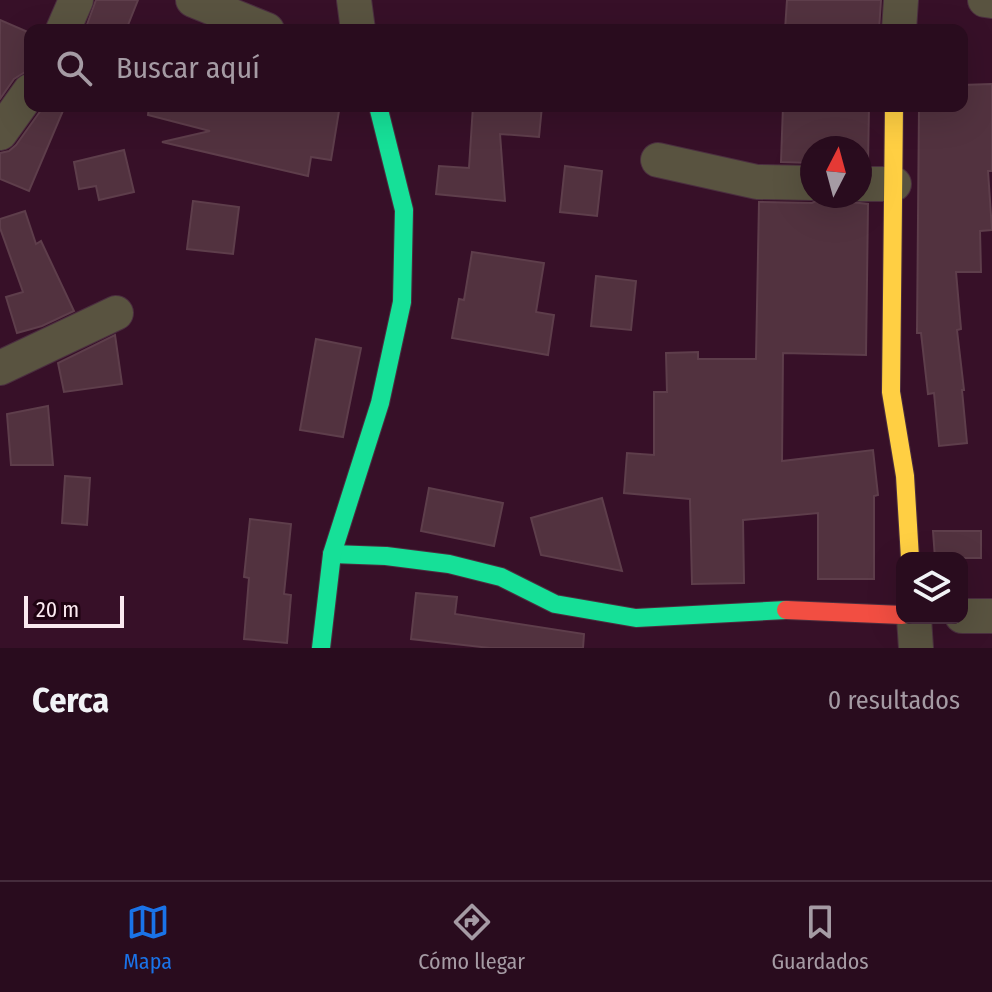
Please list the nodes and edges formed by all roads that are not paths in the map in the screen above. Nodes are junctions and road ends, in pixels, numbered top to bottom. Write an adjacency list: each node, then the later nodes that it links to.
1 (76, 0): 7 (street)
2 (193, 0): 8 (street)
3 (354, 0): 9 (street)
4 (901, 0): 10 (street)
5 (985, 0): 6 (street)
6 (992, 1)
7 (66, 24)
8 (252, 24)
9 (357, 24)
10 (899, 24)
11 (24, 99): 14 (street)
12 (380, 112): 22 (street)
13 (894, 112): 18 (street)
14 (0, 133)
15 (658, 160): 16 (street)
16 (800, 183)
17 (872, 184): 18 (street)
18 (894, 184): 21 (street)
19 (116, 313): 20 (street)
20 (0, 368)
21 (910, 552)
22 (332, 554): 23 (street); 27 (street)
23 (896, 615)
24 (968, 616): 25 (street)
25 (992, 616)
26 (914, 624): 28 (street)
27 (321, 648)
28 (916, 648)

